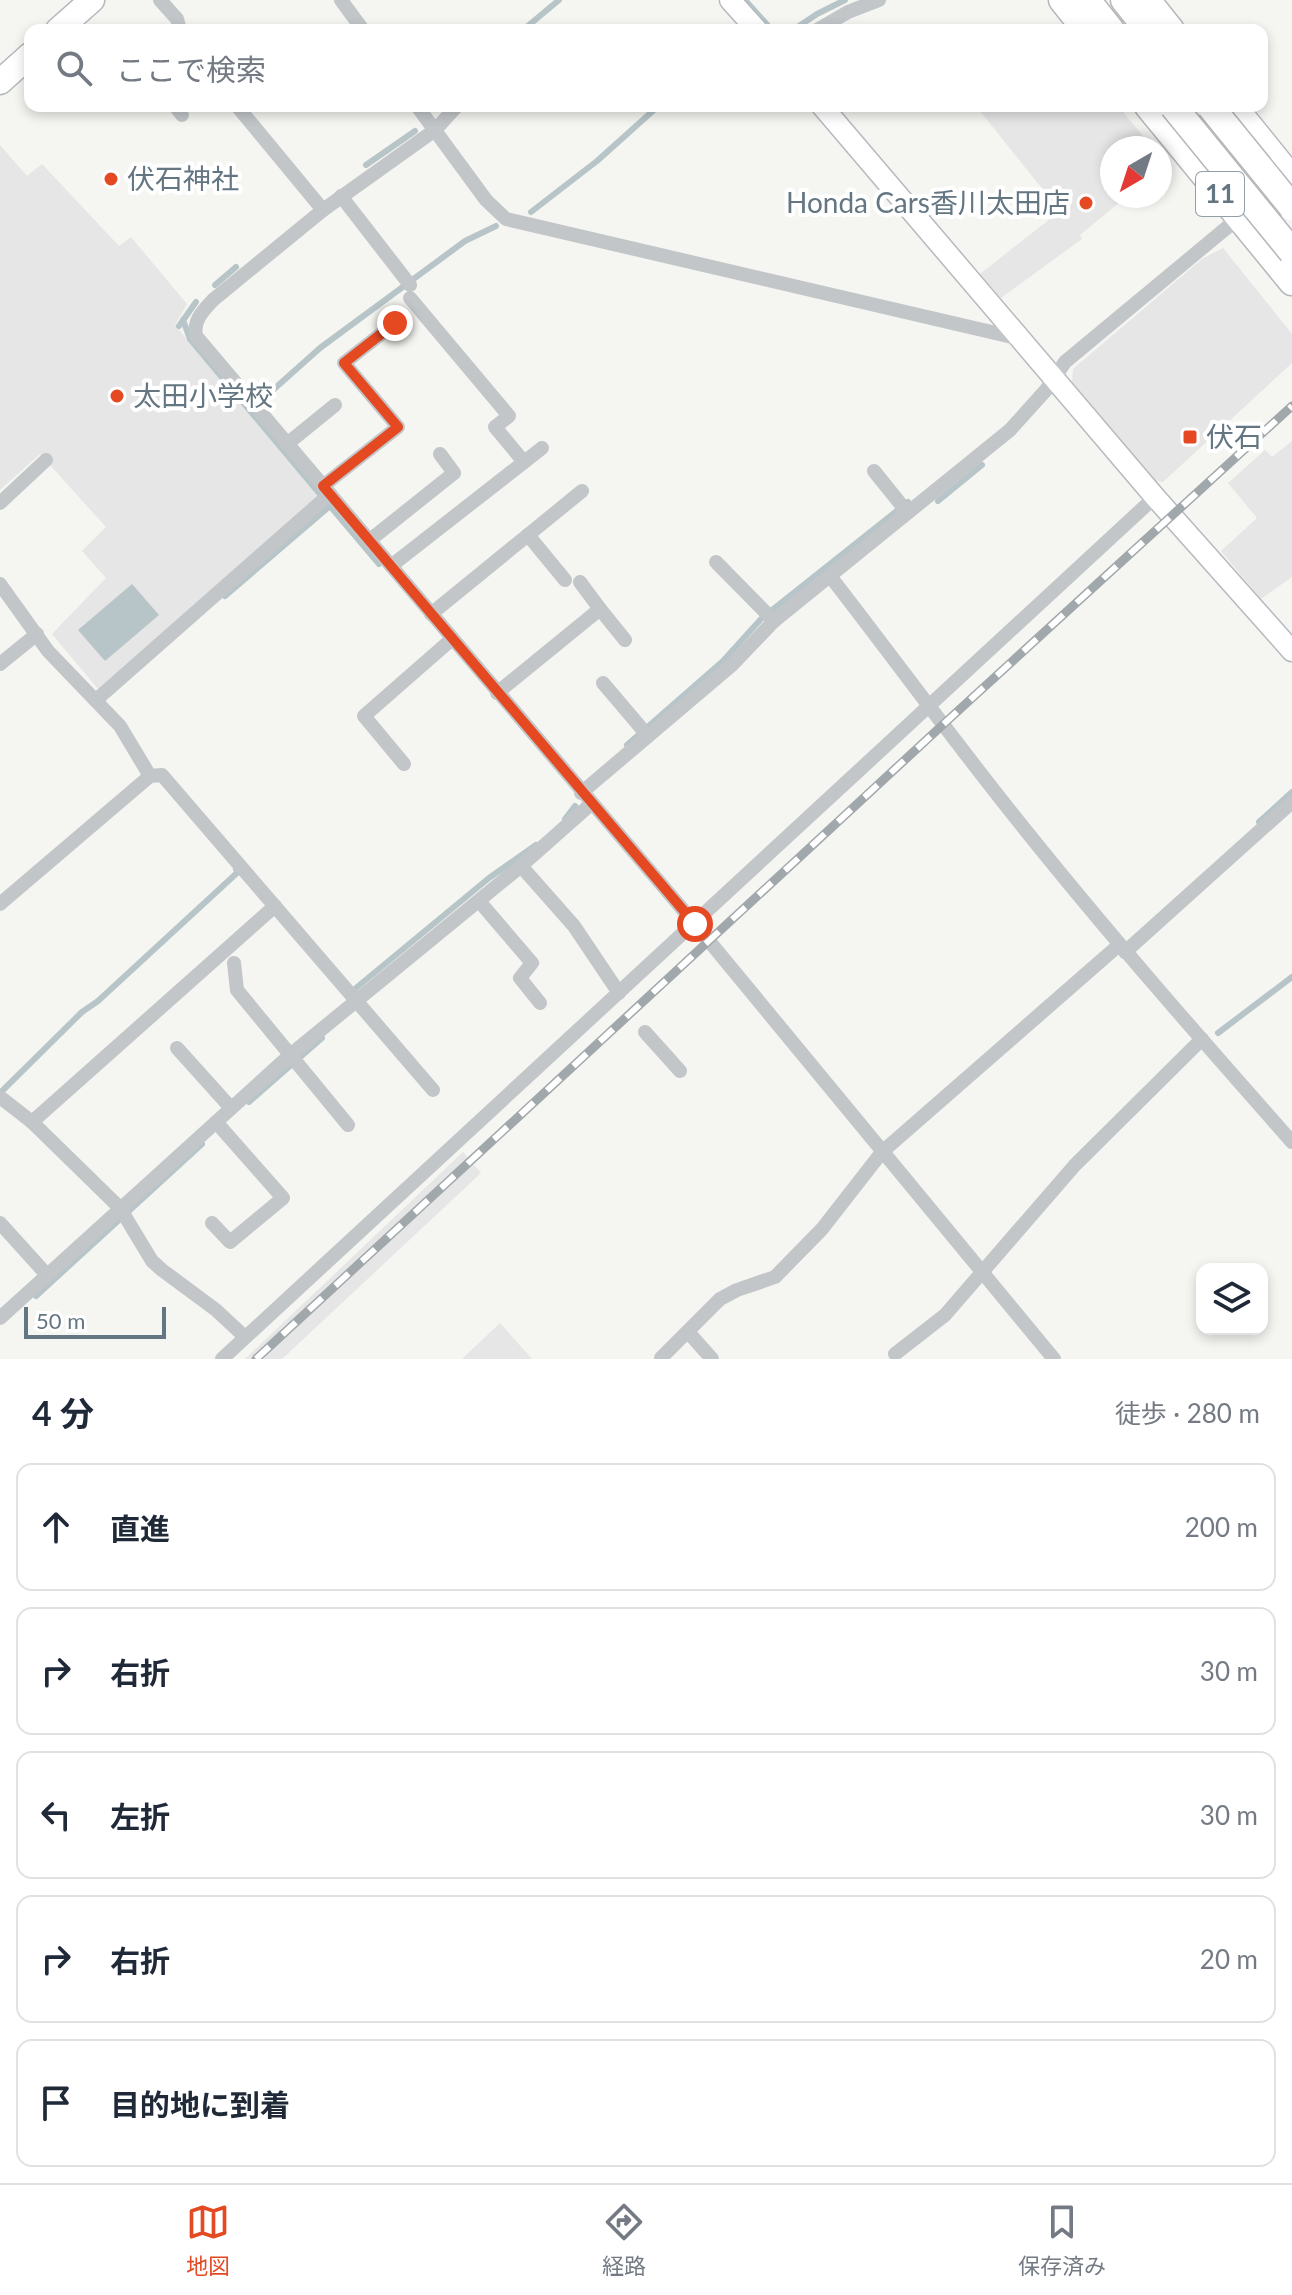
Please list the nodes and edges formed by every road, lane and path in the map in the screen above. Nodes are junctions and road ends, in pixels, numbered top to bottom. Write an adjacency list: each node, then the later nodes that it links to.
1 (160, 0): 11 (street)
2 (341, 0): 12 (street)
3 (730, 0): 13 (street)
4 (879, 0): 14 (street)
5 (1062, 0): 15 (highway)
6 (1087, 0): 16 (highway)
7 (1124, 0): 17 (highway)
8 (1147, 0): 18 (highway)
9 (78, 5): 10 (main road)
10 (63, 24)
11 (178, 24)
12 (359, 24)
13 (752, 24)
14 (827, 24)
15 (1081, 24)
16 (1106, 24)
17 (1143, 24)
18 (1166, 24)
19 (24, 60): 20 (main road)
20 (1, 78)
21 (242, 112): 33 (street)
22 (422, 112): 29 (street)
23 (452, 112): 29 (street)
24 (827, 112): 38 (street)
25 (1153, 112): 34 (highway, 11)
26 (1178, 112): 35 (highway, bridge)
27 (1215, 112): 32 (highway, bridge)
28 (1238, 112): 30 (highway, 11)
29 (435, 130): 31 (street); 38 (street)
30 (1291, 177): 34 (street)
31 (341, 196): 33 (street); 45 (street)
32 (1292, 207)
33 (323, 210): 41 (street)
34 (1239, 218): 36 (highway, 11); 39 (street)
35 (1292, 252)
36 (1292, 282)
37 (395, 323): 47 (street)
38 (1022, 339): 39 (street)
39 (1054, 376): 49 (street); 51 (street)
40 (335, 405): 41 (street)
41 (287, 444): 47 (street)
42 (542, 448): 45 (street)
43 (440, 454): 53 (street)
44 (46, 460): 50 (street)
45 (524, 462): 55 (street)
46 (874, 471): 51 (street)
47 (326, 490): 53 (street); 68 (street)
48 (582, 491): 52 (street)
49 (1155, 497): 64 (street); 69 (street)
50 (0, 503)
51 (907, 512): 56 (street)
52 (528, 535): 58 (street); 59 (street)
53 (370, 540): 55 (street)
54 (716, 562): 60 (street)
55 (391, 566): 59 (street)
56 (830, 576): 60 (street); 69 (street)
57 (0, 584): 61 (street)
58 (600, 609): 63 (street); 67 (street)
59 (431, 614): 62 (street)
60 (774, 621): 70 (street)
61 (37, 634): 65 (street); 68 (street)
62 (452, 639): 67 (street); 71 (street)
63 (625, 640)
64 (1292, 651)
65 (0, 664)
66 (603, 683): 70 (street)
67 (497, 693): 73 (street)
68 (96, 700): 72 (street)
69 (928, 707): 79 (street); 80 (street)
70 (648, 736): 73 (street)
71 (404, 764)
72 (150, 776): 77 (street); 78 (street)
73 (586, 798): 75 (street); 79 (street)
74 (1292, 802): 80 (street)
75 (521, 866): 76 (street); 82 (street)
76 (479, 901): 83 (street); 84 (street)
77 (0, 904)
78 (275, 906): 83 (street); 93 (street)
79 (695, 924): 82 (street); 97 (street)
80 (1122, 949): 86 (street); 97 (street)
81 (234, 963): 88 (street)
82 (619, 993): 105 (street)
83 (354, 1001): 88 (street); 90 (street)
84 (540, 1003)
85 (645, 1032): 89 (street)
86 (1202, 1039): 96 (street); 101 (street)
87 (177, 1048): 92 (street)
88 (289, 1056): 92 (street); 95 (street)
89 (680, 1071)
90 (433, 1090)
91 (0, 1097): 93 (street)
92 (231, 1108): 94 (street)
93 (32, 1122): 98 (street)
94 (216, 1122): 98 (street); 100 (street)
95 (348, 1125)
96 (1292, 1142)
97 (882, 1152): 101 (street); 104 (street)
98 (120, 1208): 102 (street); 105 (street)
99 (0, 1223): 102 (street)
100 (212, 1223)
101 (981, 1271): 106 (street); 107 (street)
102 (47, 1275): 103 (street)
103 (2, 1312)
104 (689, 1333): 108 (street); 110 (street)
105 (245, 1337): 109 (street)
106 (895, 1354)
107 (1045, 1356)
108 (661, 1358)
109 (222, 1359)
110 (712, 1359)

